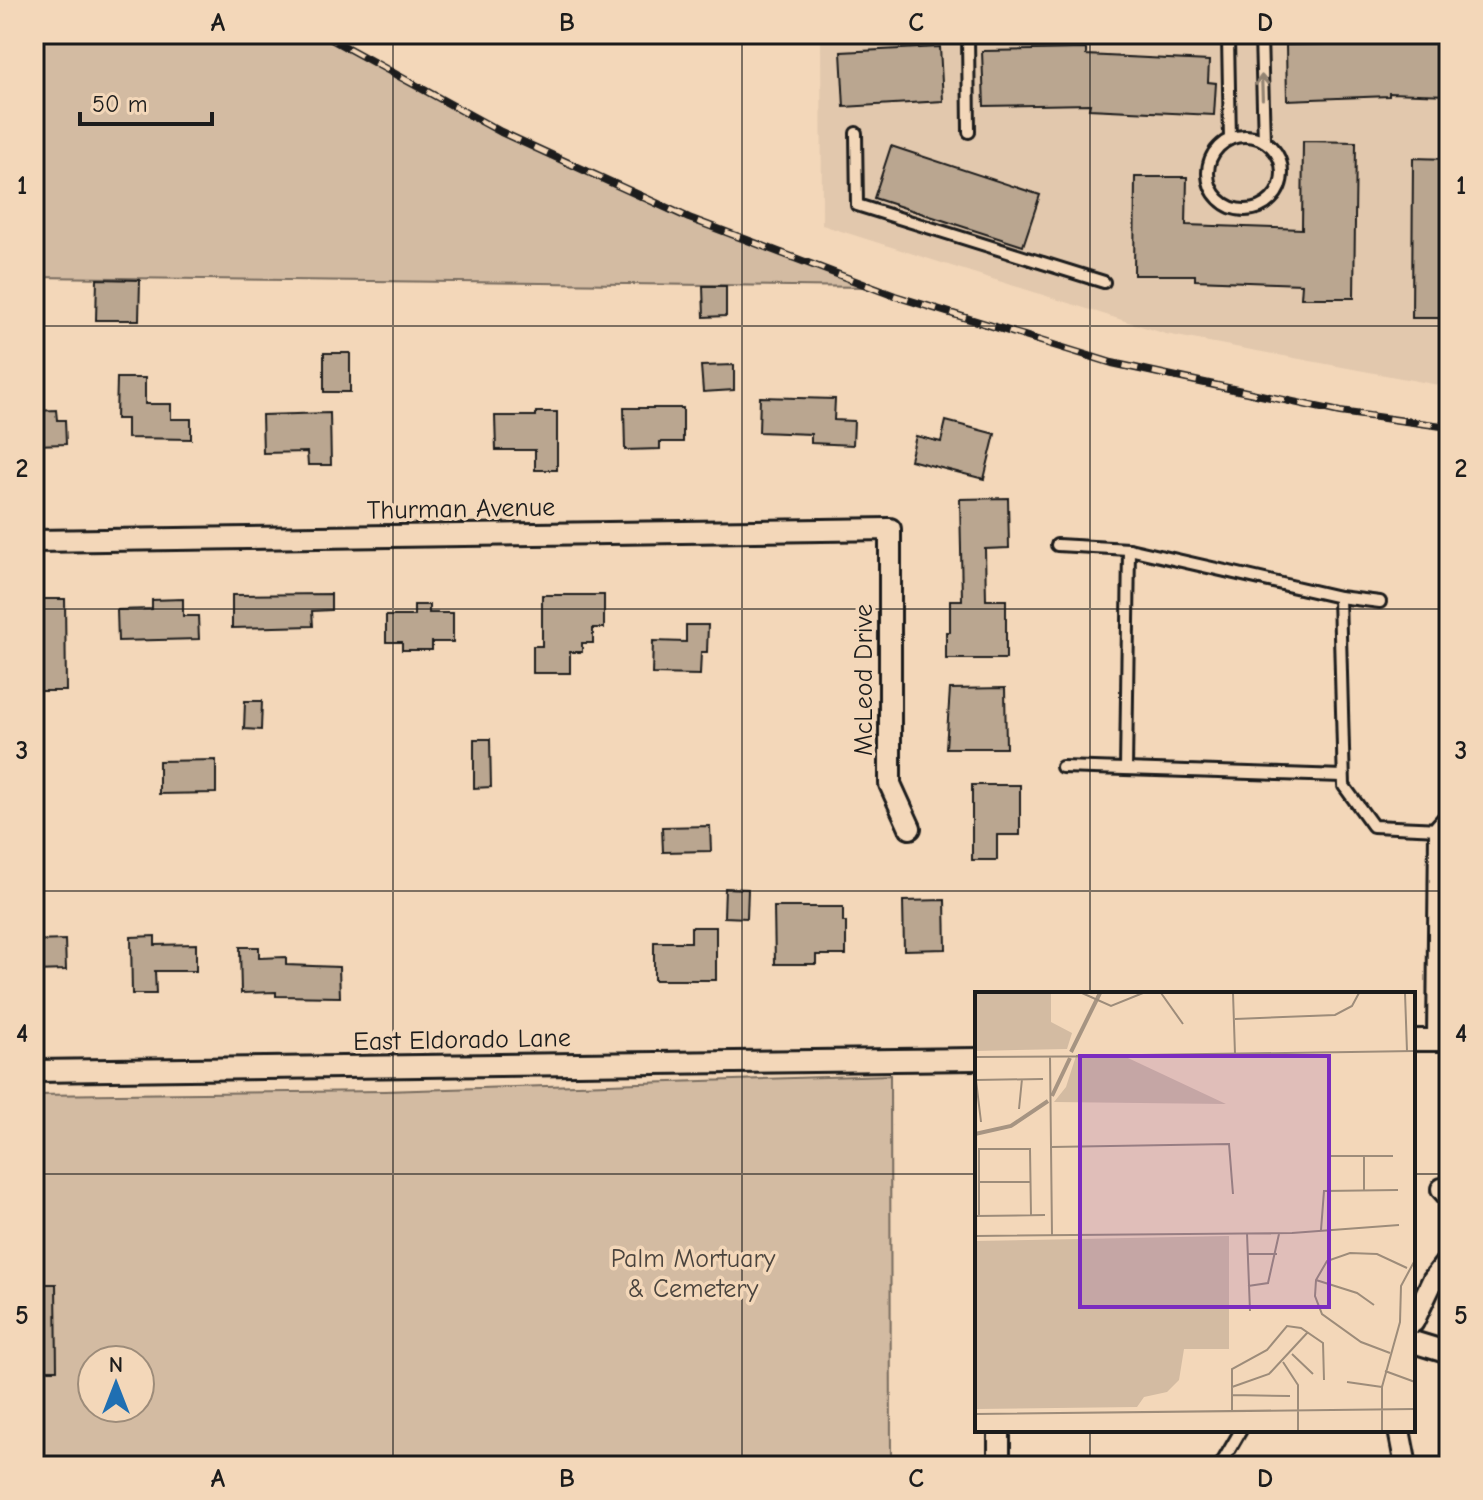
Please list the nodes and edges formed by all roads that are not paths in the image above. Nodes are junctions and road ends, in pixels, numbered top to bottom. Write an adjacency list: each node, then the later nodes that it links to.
1 (968, 34): 4 (lane)
2 (1233, 34): 6 (lane)
3 (1258, 34): 7 (lane, one-way to 3)
4 (969, 132)
5 (856, 133): 8 (lane)
6 (1230, 139): 7 (lane); 7 (lane)
7 (1264, 141)
8 (1104, 282)
9 (890, 529): 10 (street, Thurman Avenue); 19 (street, McLeod Drive)
10 (34, 541)
11 (1057, 545): 12 (lane)
12 (1129, 549): 13 (lane); 16 (lane)
13 (1339, 597): 14 (lane); 17 (lane)
14 (1380, 602)
15 (1062, 767): 16 (lane)
16 (1126, 769): 17 (lane)
17 (1343, 776): 18 (lane)
18 (1444, 824): 21 (street)
19 (910, 828)
20 (1415, 1040): 21 (street)
21 (1443, 1040)
22 (975, 1059): 23 (street, East Eldorado Lane)
23 (34, 1071)
24 (1449, 1259): 25 (street)
25 (1415, 1318)
26 (1415, 1343): 27 (street)
27 (1449, 1353)
28 (999, 1432): 31 (street)
29 (1240, 1432): 32 (lane)
30 (1399, 1432): 33 (street)
31 (999, 1466)
32 (1220, 1466)
33 (1406, 1466)

